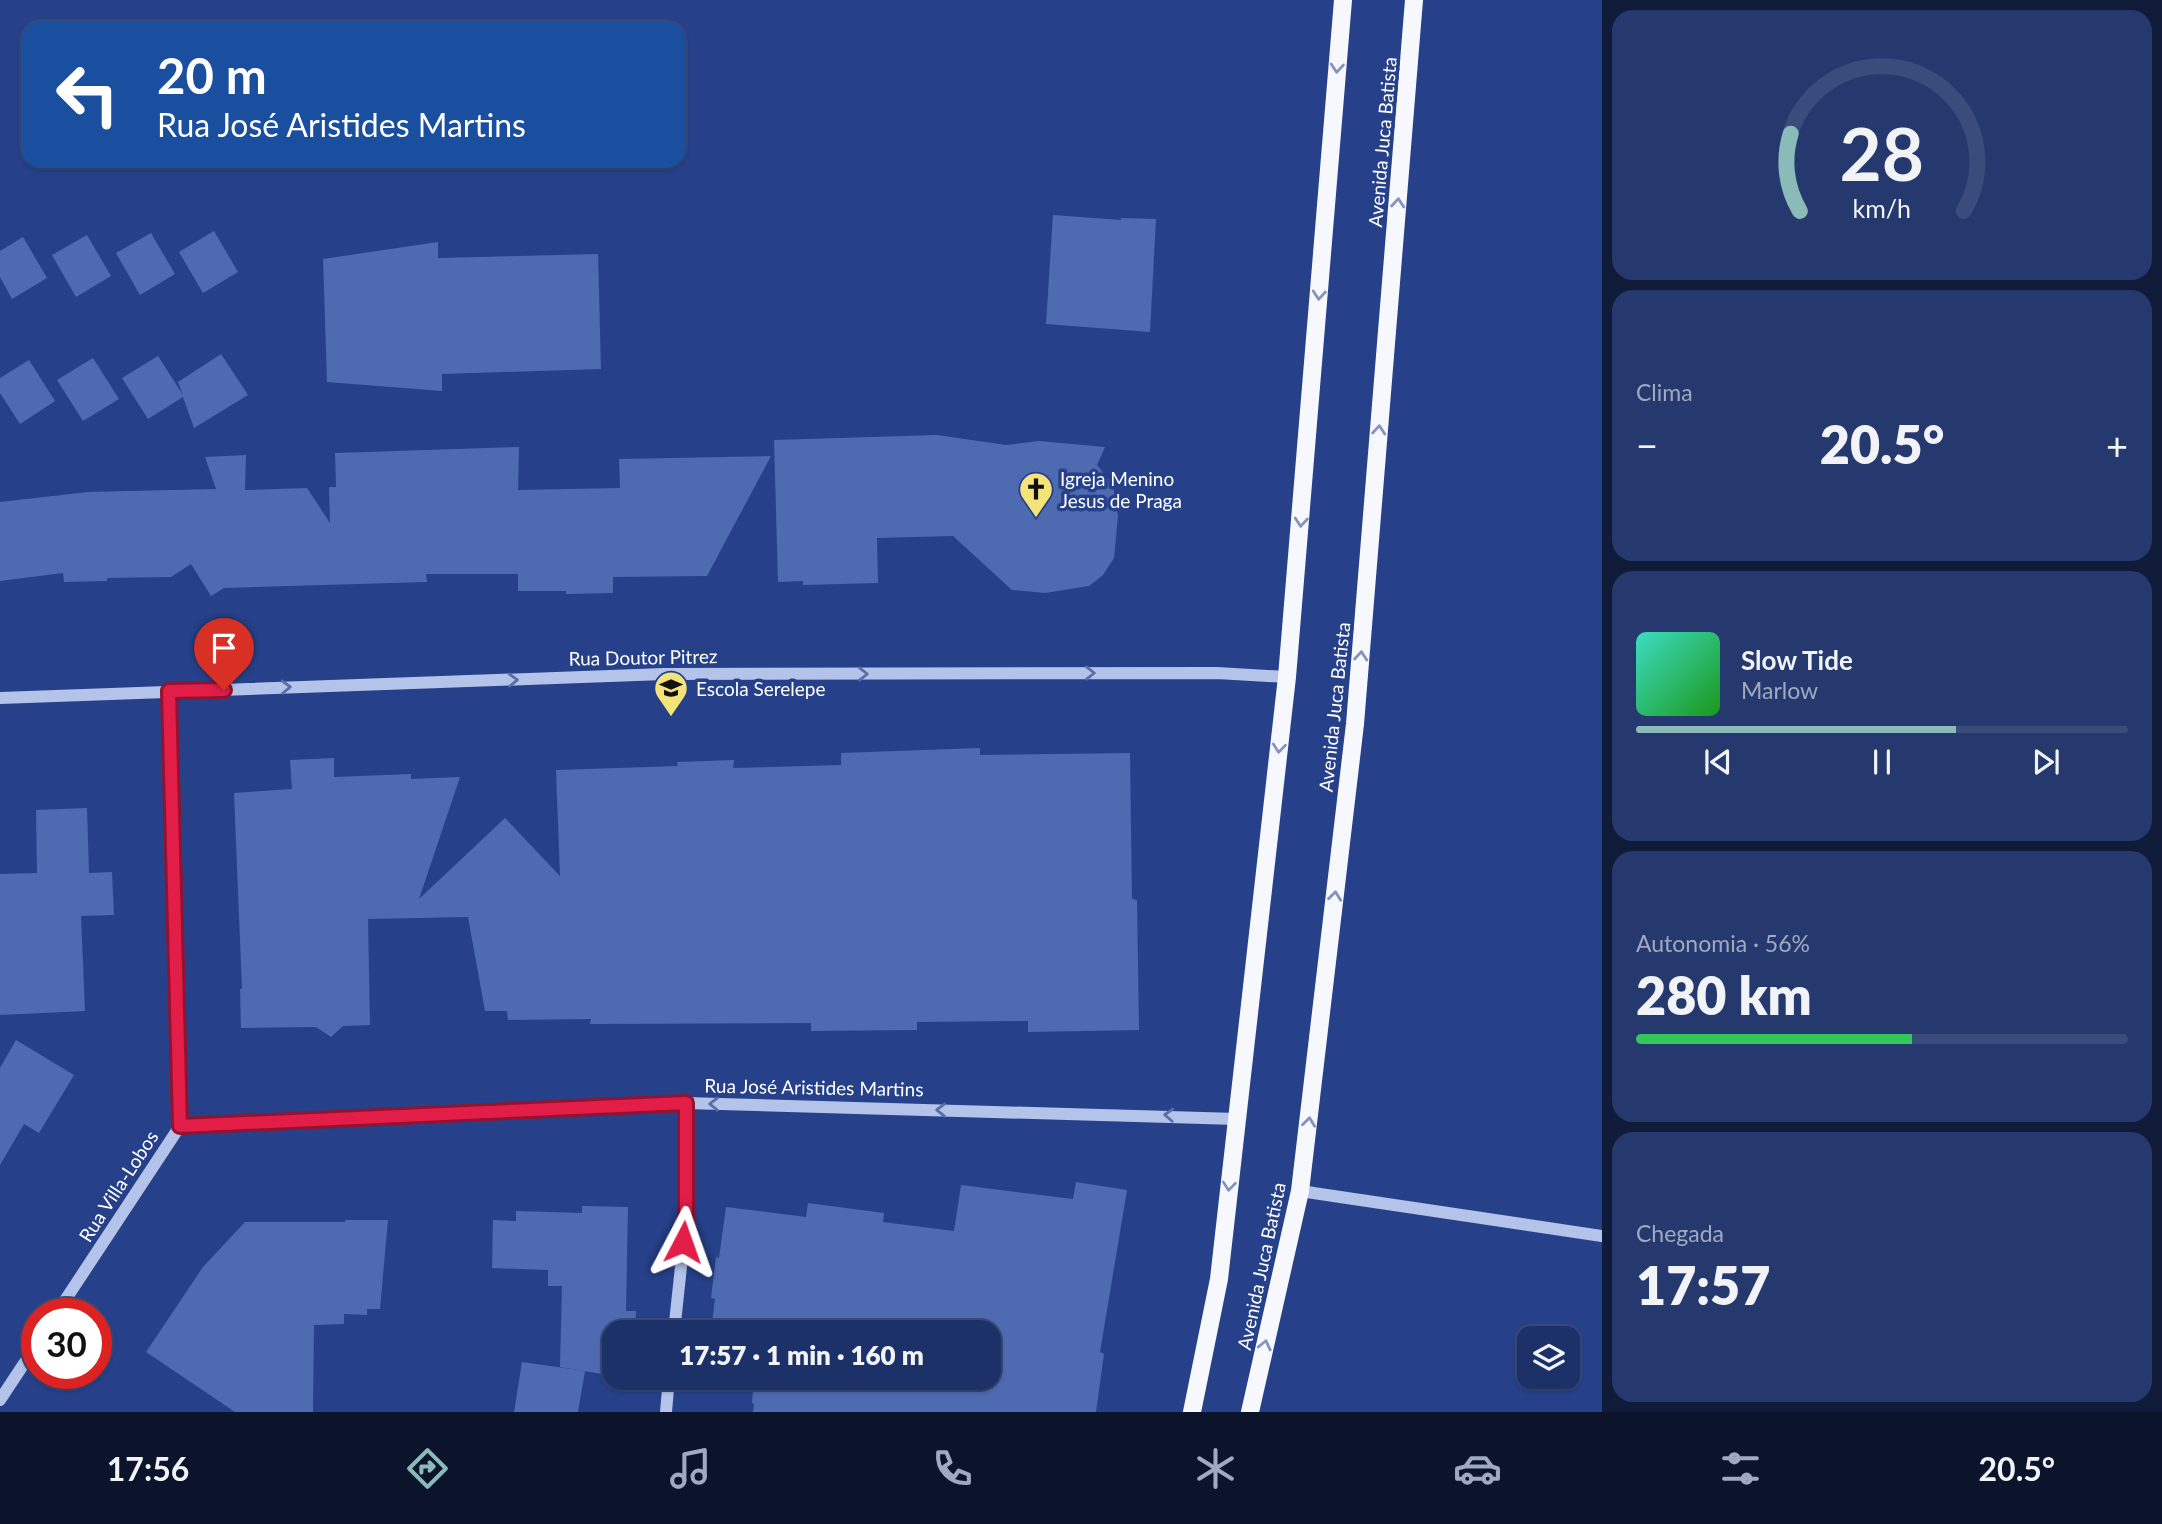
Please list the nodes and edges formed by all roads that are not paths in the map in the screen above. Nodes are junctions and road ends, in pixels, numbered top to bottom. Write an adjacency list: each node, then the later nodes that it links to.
1 (1343, 0): 3 (main road, Avenida Juca Batista, one-way to 3)
2 (1414, 0): 9 (main road, Avenida Juca Batista, one-way to 2)
3 (1287, 677): 4 (street, Rua Doutor Pitrez, one-way to 3); 7 (main road, Avenida Juca Batista, one-way to 7)
4 (169, 691): 5 (street, Rua Doutor Pitrez); 8 (street, Rua Villa-Lobos)
5 (0, 698)
6 (686, 1103): 7 (street, Rua José Aristides Martins, one-way to 6); 8 (street, Rua José Aristides Martins); 12 (street)
7 (1237, 1119): 17 (main road, Avenida Juca Batista, one-way to 17)
8 (180, 1126): 11 (street, Rua Villa-Lobos)
9 (1300, 1191): 10 (street); 18 (main road, Avenida Juca Batista, one-way to 9)
10 (1602, 1236)
11 (67, 1298)
12 (675, 1320)
13 (21, 1368): 15 (street)
14 (668, 1390): 16 (street)
15 (0, 1400)
16 (666, 1412)
17 (1192, 1412)
18 (1250, 1412)

